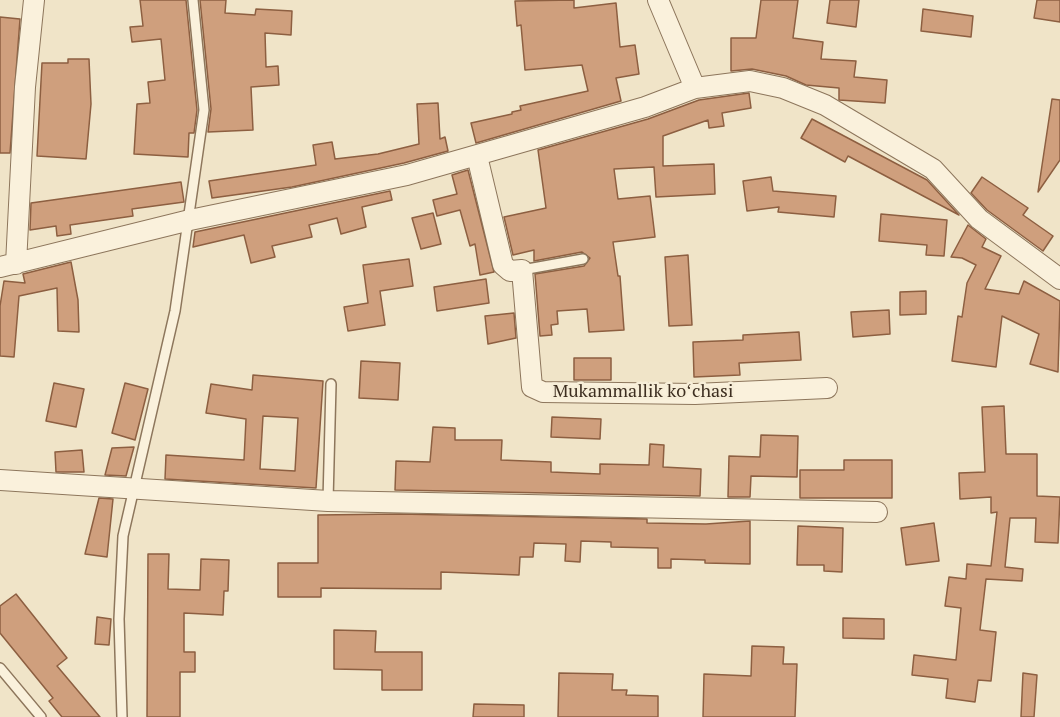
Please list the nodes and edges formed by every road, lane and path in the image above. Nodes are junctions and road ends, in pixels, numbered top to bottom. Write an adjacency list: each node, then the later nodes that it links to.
1 (34, 0): 8 (street)
2 (193, 0): 6 (lane)
3 (658, 0): 4 (street)
4 (695, 88): 5 (street); 10 (street)
5 (477, 156): 6 (street); 9 (street)
6 (190, 220): 8 (street); 14 (lane)
7 (583, 259): 9 (lane)
8 (8, 266)
9 (522, 270): 12 (street, Mukammallik koʻchasi)
10 (1060, 279)
11 (331, 384): 15 (lane)
12 (827, 388)
13 (0, 480): 14 (street)
14 (134, 488): 15 (street); 19 (lane)
15 (328, 501): 16 (street)
16 (877, 512)
17 (0, 668): 18 (lane)
18 (41, 717)
19 (122, 717)

